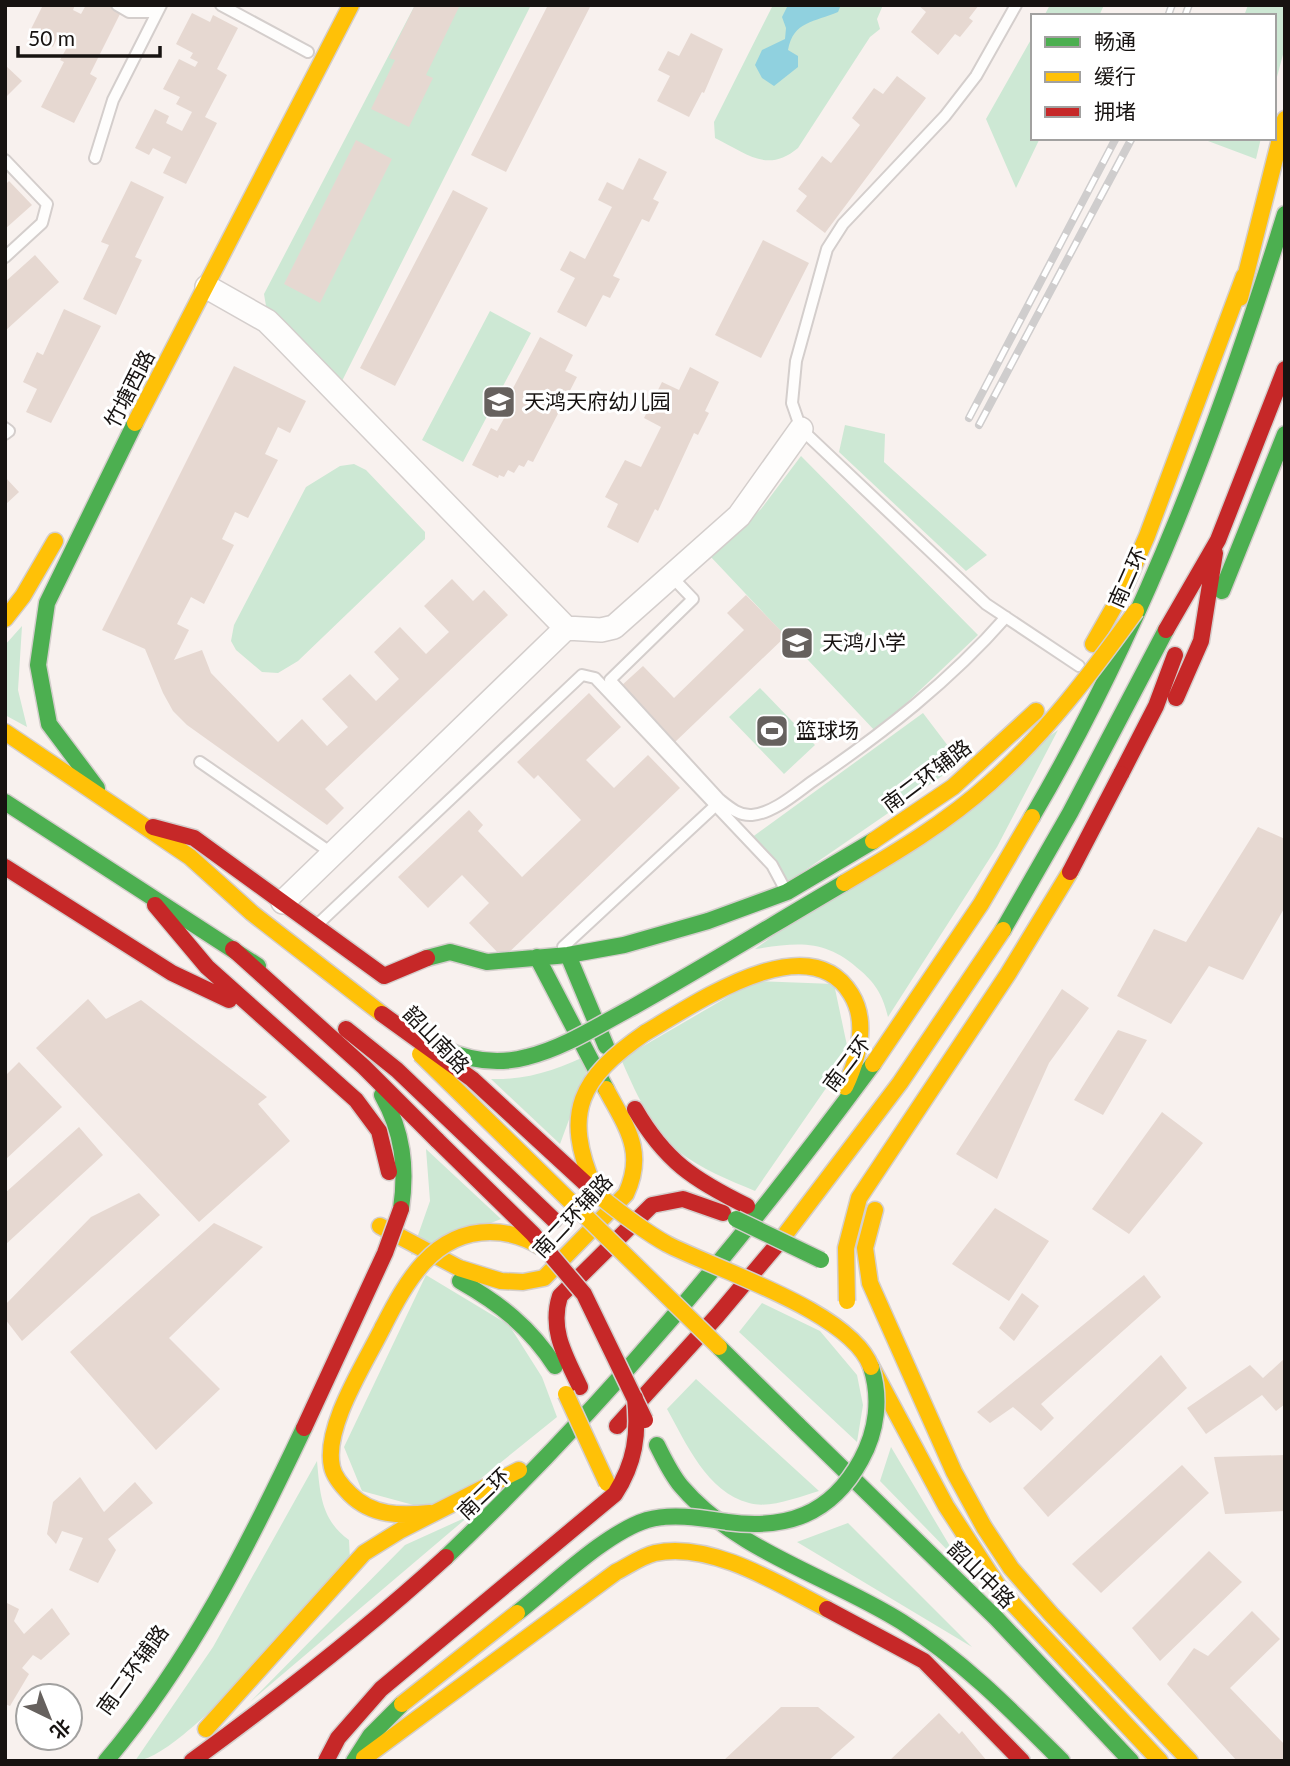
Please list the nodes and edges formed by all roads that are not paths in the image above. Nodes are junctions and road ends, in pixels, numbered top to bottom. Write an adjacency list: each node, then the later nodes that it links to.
1 (117, 5): 2 (lane)
2 (160, 5): 9 (lane)
3 (221, 5): 7 (lane)
4 (332, 5): 7 (main road)
5 (351, 5): 14 (main road, 竹塘西路)
6 (1016, 5): 19 (lane)
7 (305, 57)
8 (1285, 119): 13 (main road, 南二环辅路)
9 (95, 158)
10 (5, 160): 12 (lane)
11 (1285, 215): 16 (main road, 南二环)
12 (5, 257)
13 (1244, 276): 16 (main road, 南二环辅路); 30 (main road, 南二环辅路)
14 (206, 287): 28 (street); 33 (main road, 竹塘西路)
15 (1285, 369): 17 (main road)
16 (1232, 376): 25 (main road, 南二环)
17 (1280, 387): 23 (main road)
18 (5, 428): 20 (lane)
19 (801, 429): 24 (street); 26 (lane)
20 (5, 434)
21 (1285, 434): 29 (main road)
22 (60, 531): 27 (main road)
23 (1217, 542): 29 (main road); 65 (main road, bridge); 73 (main road)
24 (671, 576): 26 (lane); 28 (street)
25 (1136, 611): 30 (main road, 南二环辅路); 45 (main road, bridge); 48 (main road, 南二环)
26 (1006, 617): 30 (lane)
27 (5, 618)
28 (566, 628): 37 (street)
29 (1201, 641): 53 (main road)
30 (1077, 669): 40 (main road, 南二环辅路)
31 (5, 732): 33 (main road, 韶山南路)
32 (200, 762): 37 (lane)
33 (105, 797): 36 (main road, 韶山南路)
34 (5, 802): 39 (main road)
35 (715, 806): 40 (lane); 42 (lane); 44 (lane)
36 (149, 826): 41 (main road); 45 (main road, 韶山南路)
37 (333, 853): 41 (street)
38 (5, 867): 46 (main road)
39 (141, 888): 43 (main road); 46 (main road)
40 (787, 892): 44 (main road, 南二环辅路)
41 (283, 902): 42 (main road)
42 (316, 926): 44 (main road)
43 (233, 949): 47 (main road); 54 (main road)
44 (553, 956): 51 (main road); 56 (main road, 南二环辅路)
45 (382, 1014): 49 (main road, bridge); 71 (main road, 韶山南路, bridge)
46 (268, 1018): 50 (main road)
47 (364, 1067): 52 (main road, bridge); 83 (main road, bridge)
48 (820, 1135): 49 (main road, bridge); 68 (main road, 南二环)
49 (597, 1192): 65 (main road, bridge)
50 (378, 1231): 55 (main road, 南二环辅路); 60 (main road); 70 (main road)
51 (822, 1252): 53 (main road); 57 (main road); 58 (main road, bridge)
52 (553, 1256): 69 (main road, bridge); 77 (main road, bridge)
53 (866, 1263): 57 (main road)
54 (613, 1277)
55 (491, 1278): 56 (main road, 南二环辅路); 59 (main road)
56 (544, 1278): 59 (main road)
57 (870, 1283): 92 (main road)
58 (560, 1296): 62 (main road); 64 (main road)
59 (524, 1299): 60 (main road)
60 (510, 1312): 63 (main road)
61 (652, 1315): 66 (main road)
62 (541, 1316): 63 (main road); 64 (main road)
63 (529, 1328): 67 (main road)
64 (559, 1343): 67 (main road)
65 (868, 1361): 78 (main road, bridge); 91 (main road, bridge)
66 (701, 1363)
67 (573, 1391): 74 (main road, bridge)
68 (609, 1395): 77 (main road); 81 (main road, 南二环)
69 (635, 1398): 78 (main road, bridge); 85 (main road, bridge)
70 (295, 1406)
71 (797, 1424): 90 (main road, 韶山中路)
72 (284, 1431): 82 (main road, 南二环辅路)
73 (577, 1468)
74 (612, 1479): 79 (main road); 79 (main road)
75 (824, 1480): 76 (main road)
76 (852, 1507)
77 (440, 1512): 81 (main road)
78 (725, 1522): 80 (main road, bridge); 89 (main road)
79 (646, 1555): 87 (main road); 88 (main road)
80 (402, 1704): 84 (main road, bridge); 86 (main road)
81 (186, 1756)
82 (90, 1761)
83 (106, 1761)
84 (319, 1761)
85 (326, 1761)
86 (354, 1761)
87 (360, 1761)
88 (1022, 1761)
89 (1062, 1761)
90 (1131, 1761)
91 (1160, 1761)
92 (1190, 1761)

